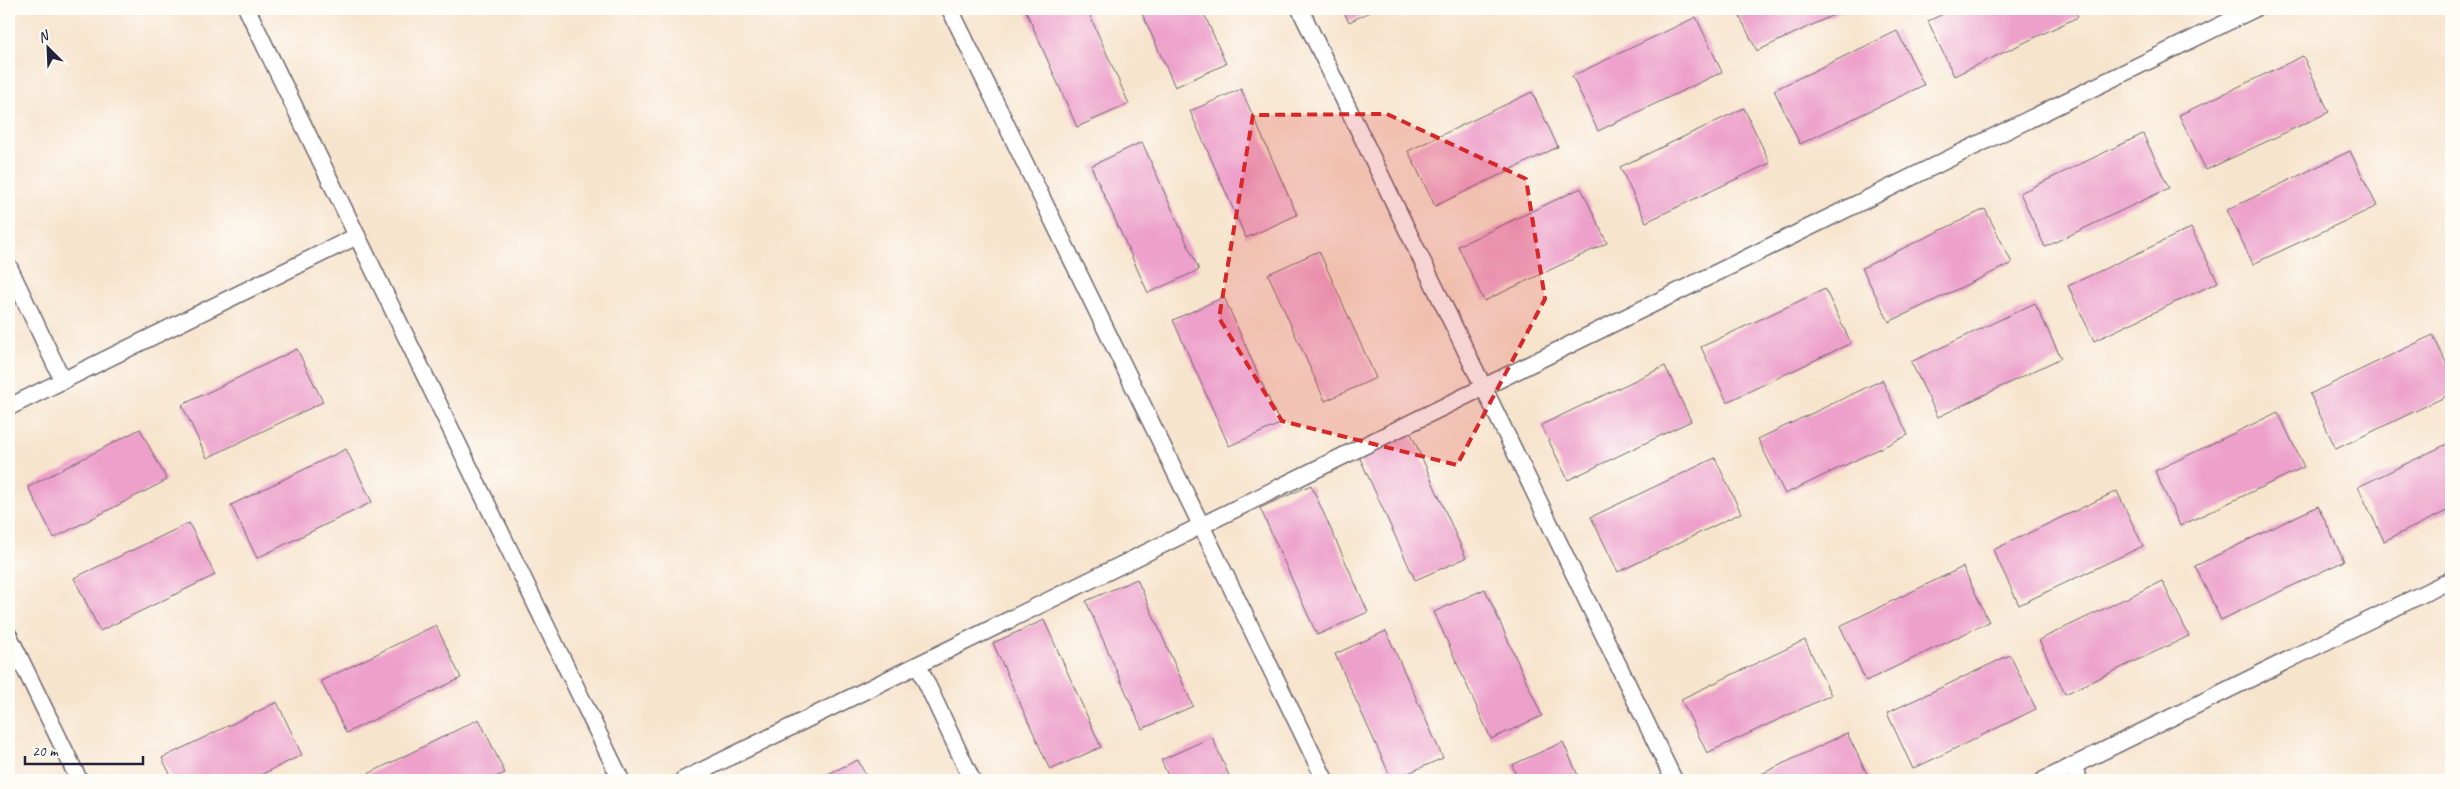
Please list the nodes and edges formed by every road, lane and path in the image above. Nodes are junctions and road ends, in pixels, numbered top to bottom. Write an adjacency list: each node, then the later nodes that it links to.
1 (247, 9): 5 (lane)
2 (950, 9): 10 (lane)
3 (1300, 9): 8 (lane)
4 (2254, 9): 8 (lane)
5 (357, 236): 7 (lane); 16 (lane)
6 (9, 267): 7 (lane)
7 (63, 381): 9 (lane)
8 (1483, 387): 10 (lane); 20 (lane)
9 (9, 407)
10 (1201, 526): 13 (lane); 19 (lane)
11 (2451, 580): 14 (lane)
12 (9, 636): 15 (lane)
13 (918, 665): 17 (lane); 18 (lane)
14 (2076, 773): 21 (lane)
15 (79, 780)
16 (621, 780)
17 (683, 780)
18 (972, 780)
19 (1325, 780)
20 (1674, 780)
21 (2044, 780)

